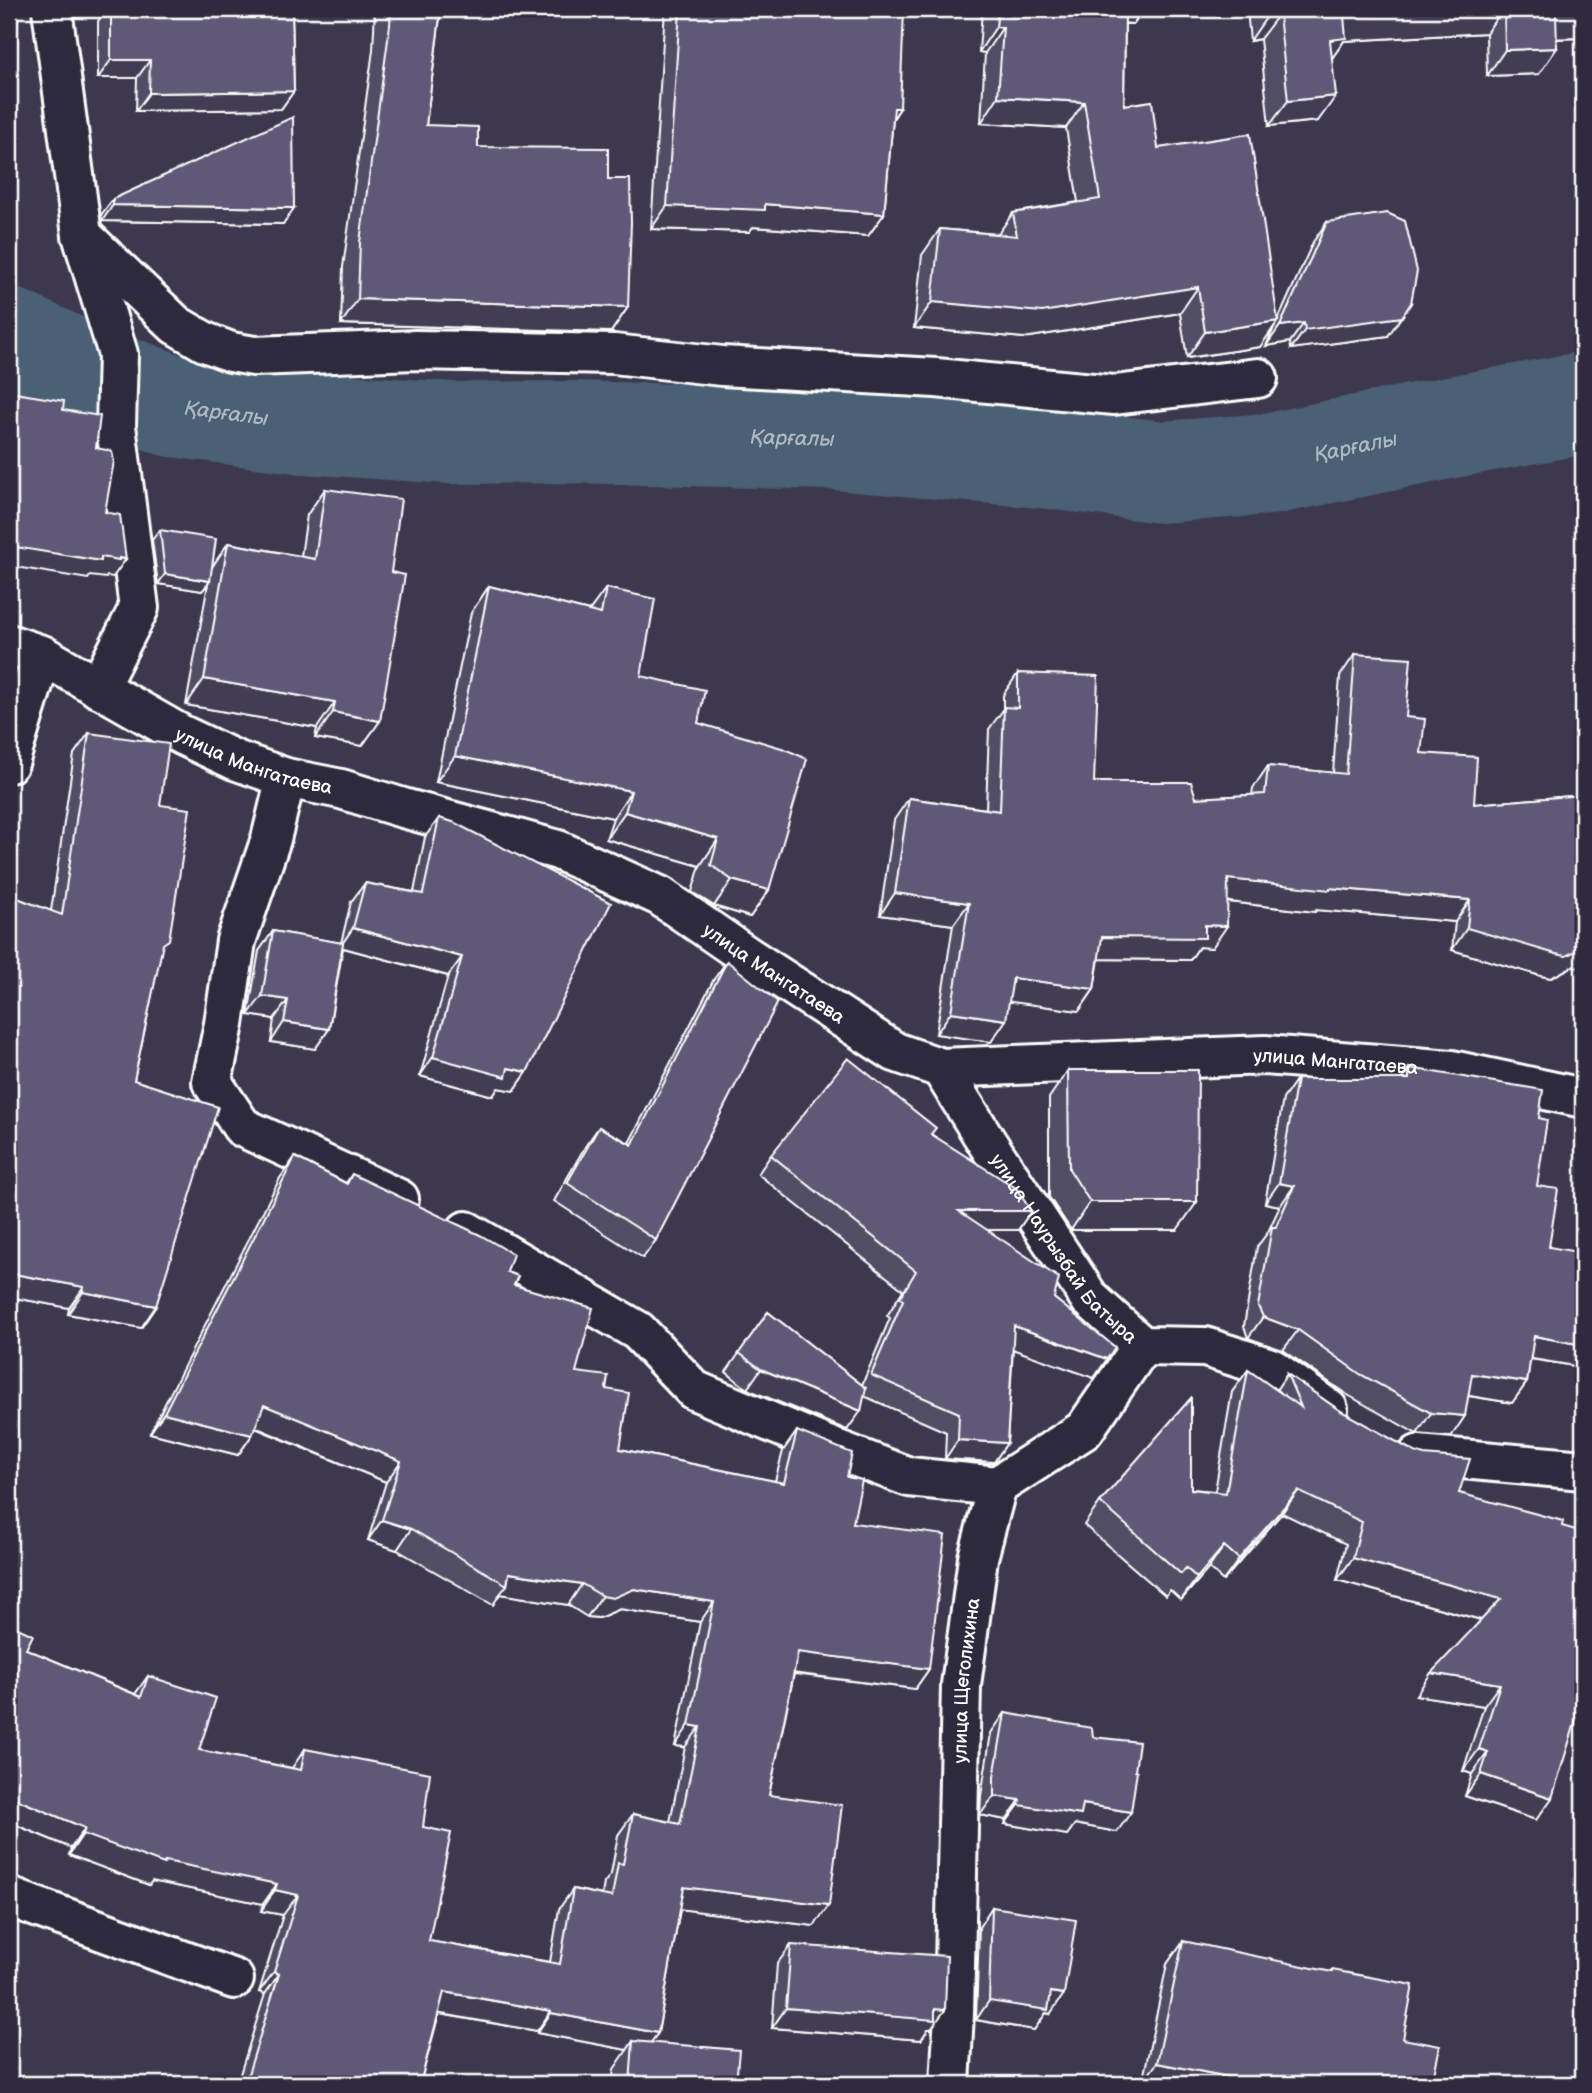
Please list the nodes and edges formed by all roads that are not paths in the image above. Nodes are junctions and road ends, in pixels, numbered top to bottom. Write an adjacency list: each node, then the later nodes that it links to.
1 (52, 9): 2 (street)
2 (82, 236): 3 (street); 5 (street)
3 (1258, 378)
4 (25, 650): 5 (street, улица Мангатаева); 6 (street)
5 (98, 688): 7 (street, улица Мангатаева)
6 (9, 762)
7 (286, 778): 8 (street, улица Мангатаева); 12 (street)
8 (941, 1068): 9 (street, улица Мангатаева); 10 (street, улица Наурызбай Батыра)
9 (1583, 1098)
10 (1142, 1346): 11 (street, улица Наурызбай Батыра); 12 (street)
11 (1583, 1470)
12 (997, 1486): 15 (street, улица Щеголихина)
13 (9, 1897): 14 (street)
14 (234, 1979)
15 (950, 2084)

